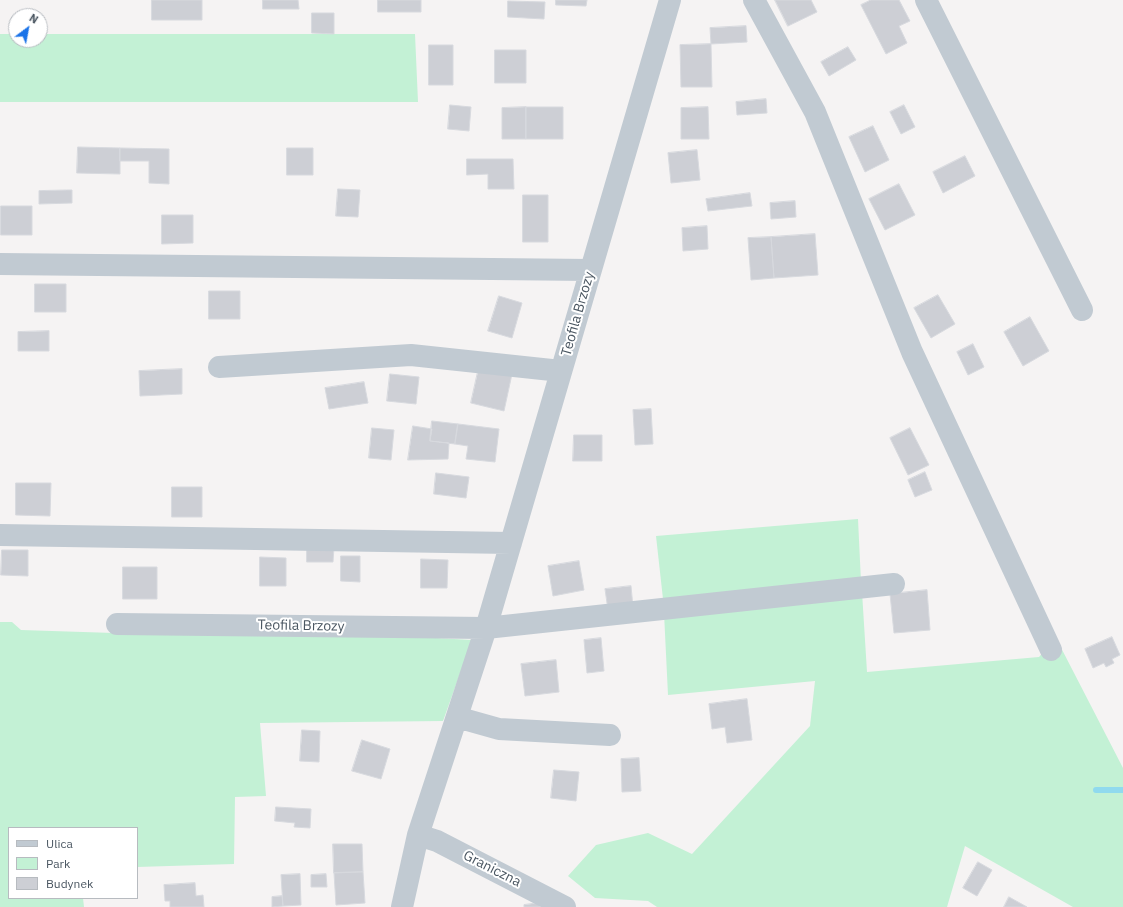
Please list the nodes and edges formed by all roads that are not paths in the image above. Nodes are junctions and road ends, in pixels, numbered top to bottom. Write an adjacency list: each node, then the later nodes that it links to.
1 (670, 0): 5 (street, Teofila Brzozy)
2 (754, 0): 14 (street)
3 (926, 0): 6 (street)
4 (0, 264): 5 (street)
5 (590, 270): 8 (street, Teofila Brzozy)
6 (1082, 310)
7 (219, 367): 8 (street)
8 (561, 371): 10 (street, Teofila Brzozy)
9 (0, 535): 10 (street)
10 (511, 543): 13 (street, Teofila Brzozy)
11 (894, 584): 13 (street)
12 (117, 624): 13 (street, Teofila Brzozy)
13 (486, 628): 15 (street, Teofila Brzozy)
14 (1051, 650)
15 (457, 719): 16 (street); 17 (street, Teofila Brzozy)
16 (610, 734)
17 (418, 835): 18 (street, Teofila Brzozy); 19 (street, Graniczna)
18 (402, 907)
19 (565, 907)

